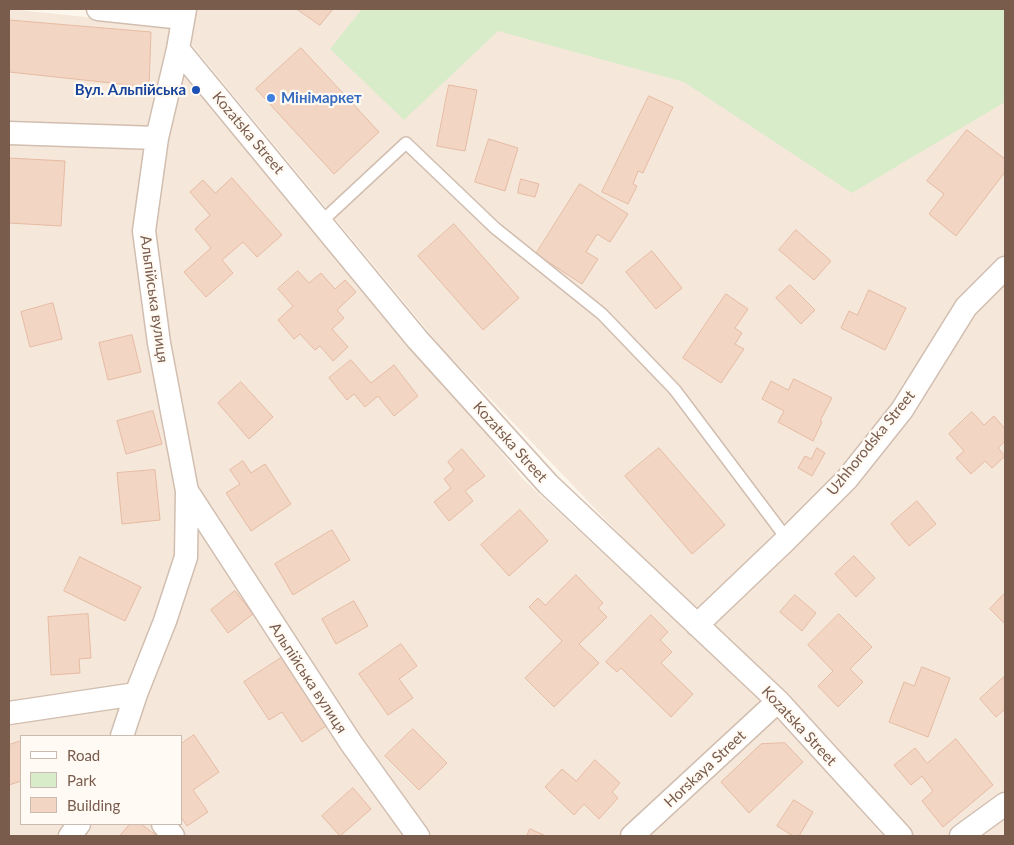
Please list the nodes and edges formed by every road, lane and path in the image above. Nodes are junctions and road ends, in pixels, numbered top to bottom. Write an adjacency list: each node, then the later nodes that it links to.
1 (98, 9): 2 (street)
2 (184, 13): 3 (street)
3 (178, 49): 5 (street, Альпійська вулиця); 6 (street, Kozatska Street)
4 (9, 133): 5 (street)
5 (157, 138): 8 (street, Альпійська вулиця)
6 (321, 222): 9 (lane); 10 (street, Kozatska Street)
7 (1005, 268): 9 (street, Uzhhorodska Street)
8 (187, 491): 11 (street, Альпійська вулиця); 20 (street, Альпійська вулиця)
9 (787, 539): 10 (street, Uzhhorodska Street)
10 (697, 625): 12 (street, Kozatska Street)
11 (136, 694): 13 (street); 14 (street, Альпійська вулиця)
12 (778, 700): 21 (street, Horskaya Street); 22 (street, Kozatska Street)
13 (9, 713)
14 (122, 735)
15 (1005, 804): 23 (street)
16 (78, 825): 18 (street)
17 (164, 825): 19 (street)
18 (70, 836)
19 (173, 836)
20 (418, 836)
21 (632, 836)
22 (901, 836)
23 (961, 836)

